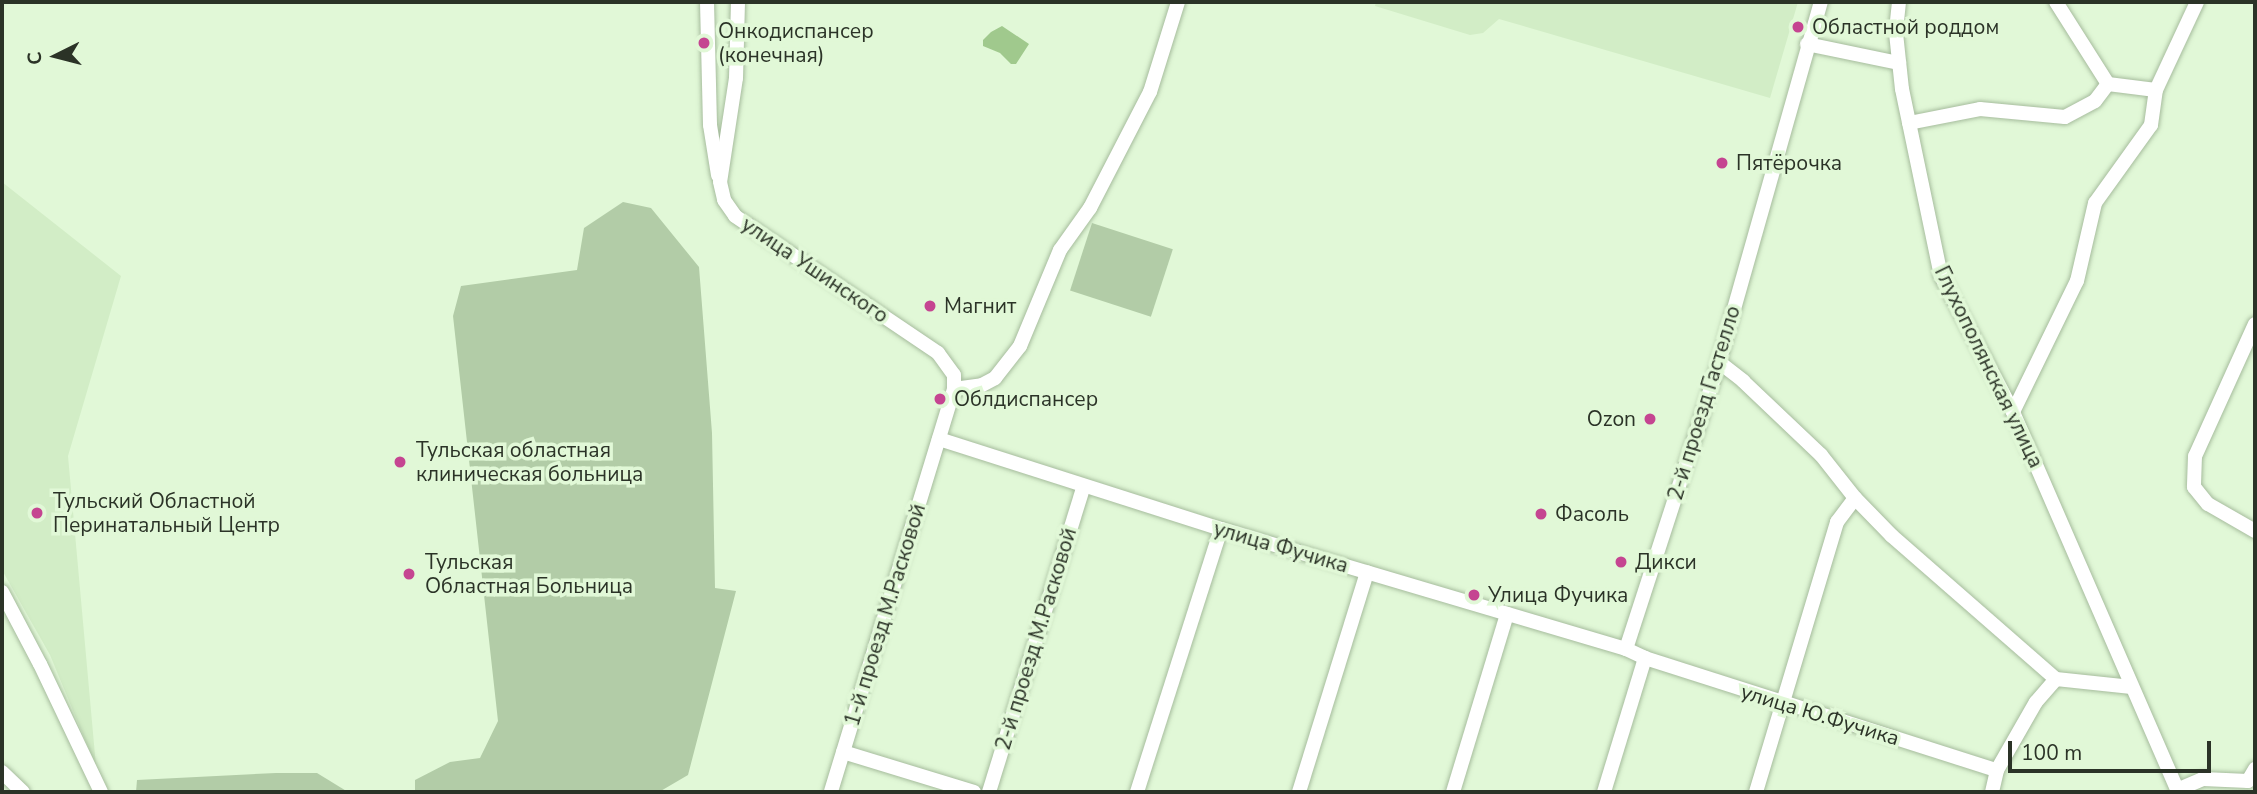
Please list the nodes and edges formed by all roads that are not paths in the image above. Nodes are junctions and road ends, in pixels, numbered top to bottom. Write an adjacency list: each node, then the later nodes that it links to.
1 (707, 2): 13 (street, улица Ушинского)
2 (738, 2): 13 (street)
3 (1178, 2): 16 (street)
4 (1821, 2): 8 (street, 2-й проезд Гастелло)
5 (1899, 2): 9 (street, Глухополянская улица)
6 (2056, 2): 10 (street)
7 (2197, 2): 11 (street)
8 (1807, 44): 9 (street); 15 (street, 2-й проезд Гастелло)
9 (1899, 63): 12 (street, Глухополянская улица)
10 (2108, 85): 11 (street); 12 (street)
11 (2156, 90): 17 (street)
12 (1909, 123): 17 (street, Глухополянская улица)
13 (720, 182): 16 (street, улица Ушинского)
14 (2255, 324): 22 (street)
15 (1719, 362): 20 (street); 26 (street, 2-й проезд Гастелло)
16 (954, 389): 18 (street)
17 (2013, 412): 29 (street, Глухополянская улица)
18 (939, 439): 19 (street, улица Фучика); 31 (street, 1-й проезд М.Расковой)
19 (1084, 486): 21 (street, улица Фучика); 40 (street, 2-й проезд М.Расковой)
20 (1855, 498): 28 (street); 30 (street)
21 (1221, 530): 23 (street, улица Фучика); 41 (street)
22 (2255, 531)
23 (1367, 572): 25 (street, улица Фучика); 42 (street)
24 (2, 592): 37 (street)
25 (1507, 614): 26 (street, улица Фучика); 43 (street)
26 (1626, 649): 27 (street)
27 (1644, 657): 30 (street, улица Ю.Фучика); 44 (street)
28 (2056, 679): 29 (street); 33 (street)
29 (2132, 687): 35 (street, Глухополянская улица)
30 (1782, 703): 33 (street, улица Ю.Фучика); 45 (street)
31 (844, 752): 38 (street, 1-й проезд М.Расковой); 39 (street)
32 (2255, 769): 35 (street)
33 (1997, 770): 46 (street)
34 (2, 772): 36 (street)
35 (2177, 791)
36 (23, 792)
37 (101, 792)
38 (831, 792)
39 (974, 792)
40 (989, 792)
41 (1137, 792)
42 (1298, 792)
43 (1452, 792)
44 (1604, 792)
45 (1756, 792)
46 (1992, 792)

